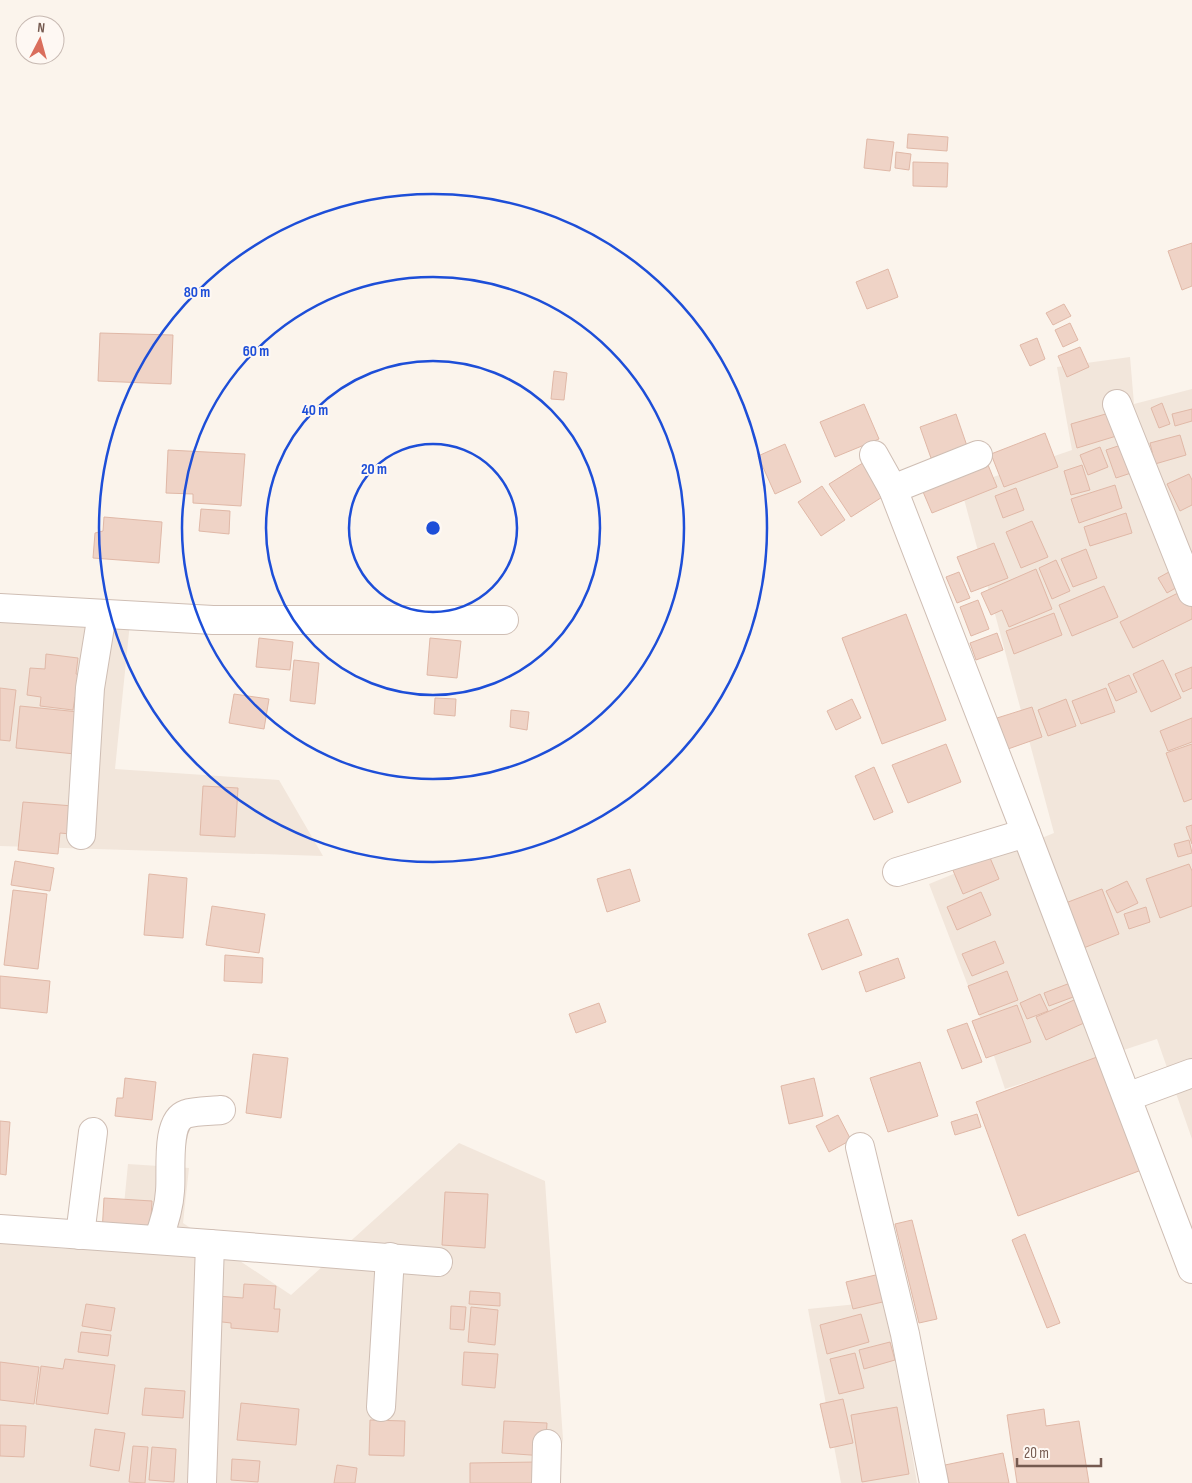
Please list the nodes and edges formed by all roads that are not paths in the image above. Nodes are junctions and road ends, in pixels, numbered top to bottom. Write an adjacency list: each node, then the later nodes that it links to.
1 (1117, 404): 5 (street)
2 (978, 454): 4 (street)
3 (874, 455): 4 (street)
4 (894, 489): 9 (street)
5 (1192, 592)
6 (0, 608): 7 (street)
7 (102, 614): 8 (street); 10 (street)
8 (504, 620)
9 (1026, 833): 11 (street); 13 (street)
10 (80, 835)
11 (897, 872)
12 (1192, 1073): 13 (street)
13 (1127, 1097): 23 (street)
14 (221, 1110): 19 (street)
15 (93, 1132): 18 (street)
16 (860, 1147): 28 (street)
17 (0, 1229): 18 (street)
18 (80, 1235): 19 (street)
19 (158, 1240): 20 (street)
20 (210, 1244): 21 (street); 26 (street)
21 (390, 1258): 22 (street); 24 (street)
22 (438, 1262)
23 (1192, 1269)
24 (381, 1407)
25 (547, 1444): 27 (street)
26 (202, 1483)
27 (546, 1483)
28 (934, 1483)

